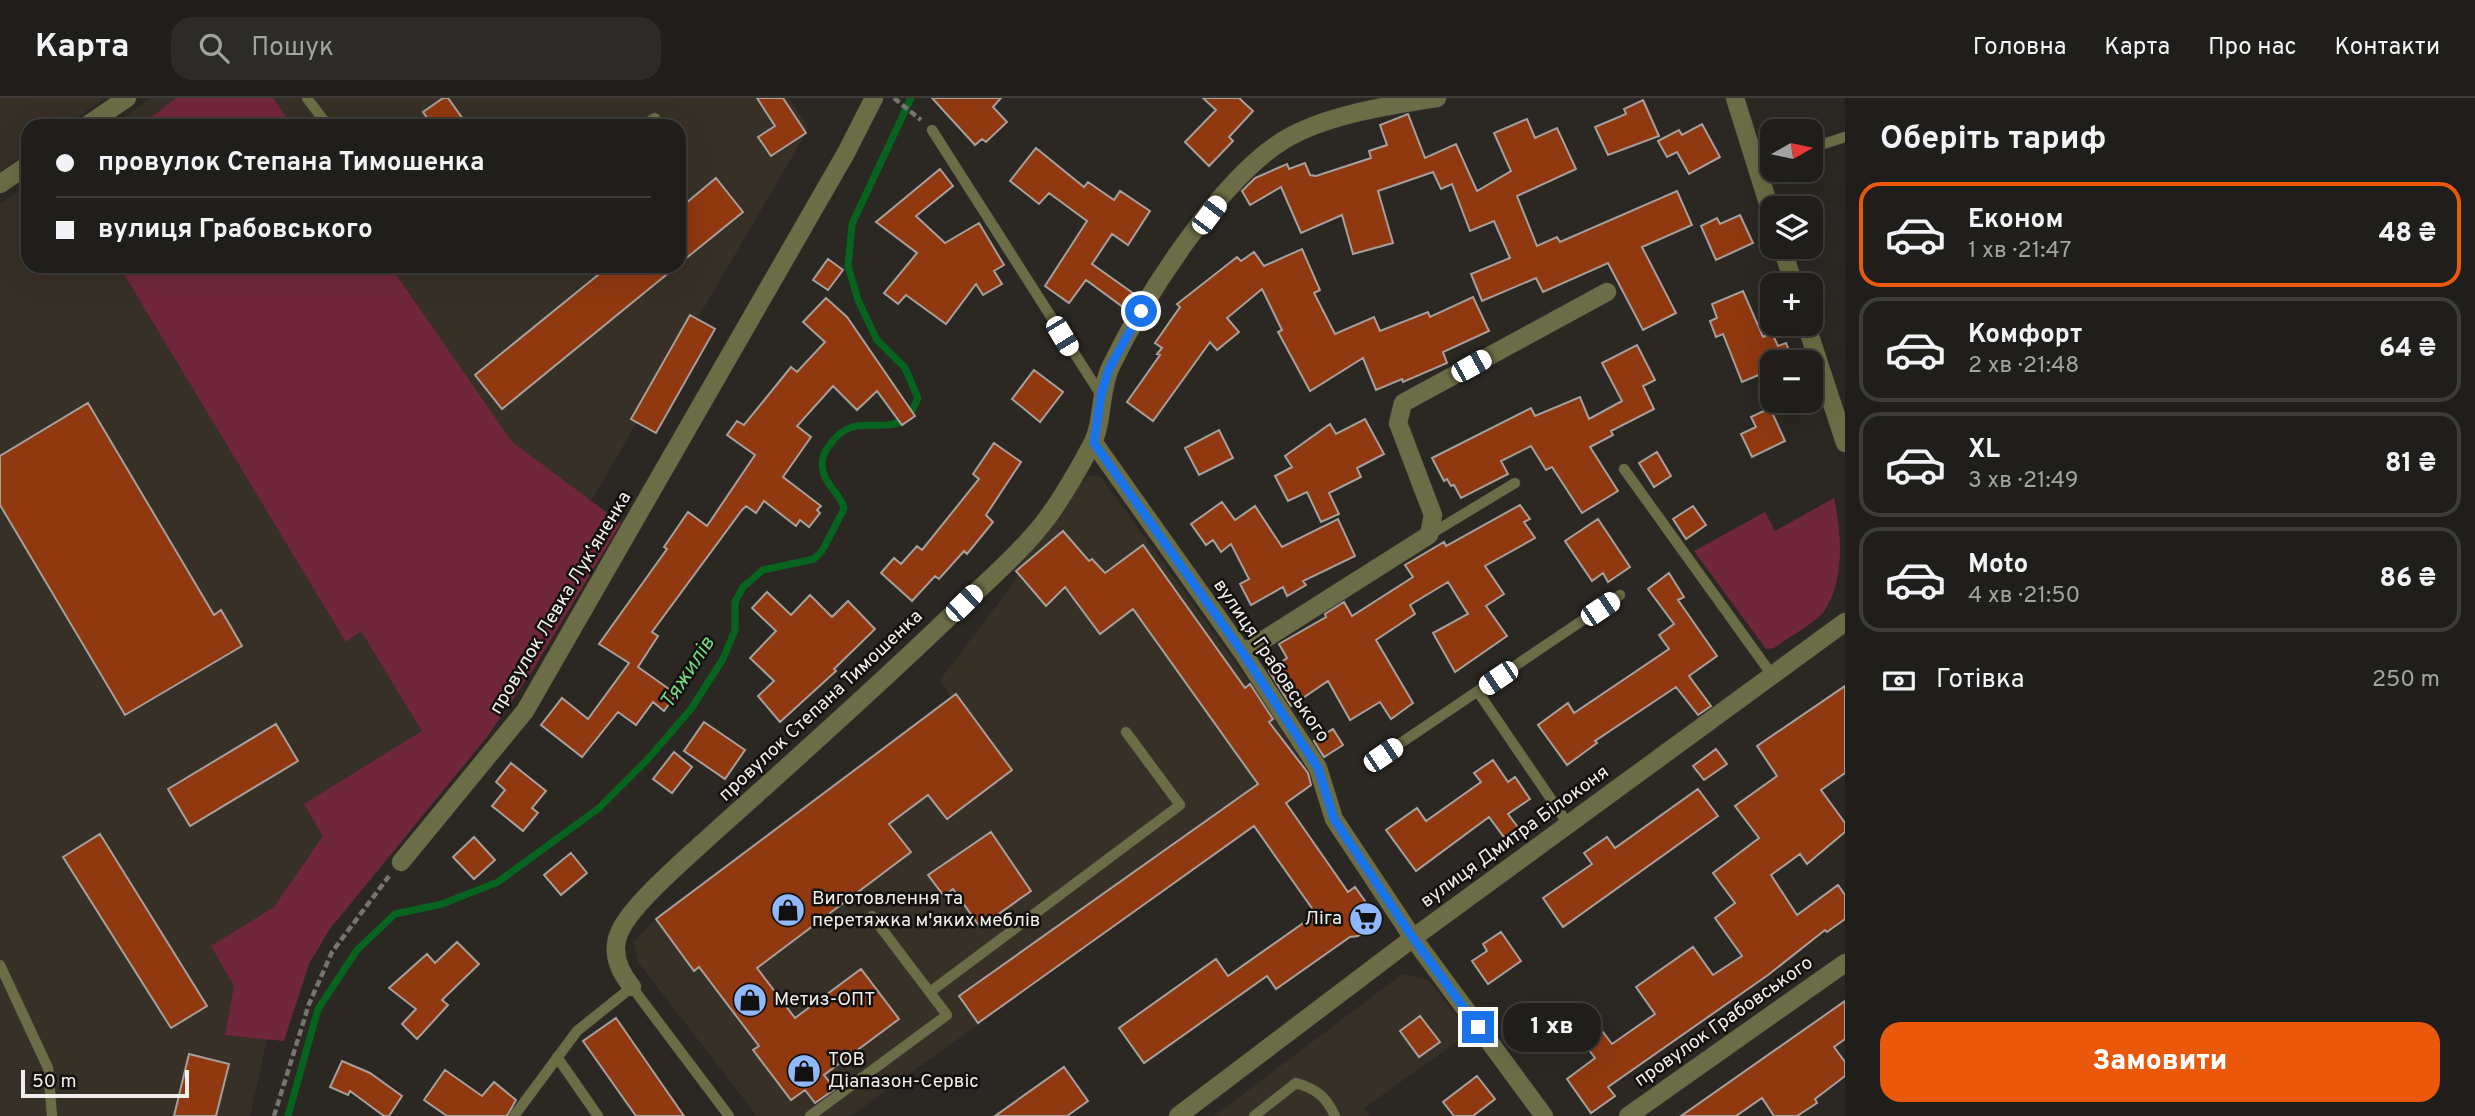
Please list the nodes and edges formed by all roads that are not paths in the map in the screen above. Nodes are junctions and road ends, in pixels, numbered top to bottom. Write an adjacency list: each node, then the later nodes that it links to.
1 (127, 98): 7 (street)
2 (307, 98): 8 (lane)
3 (874, 98): 32 (street, провулок Левка Лукʼяненка)
4 (1437, 98): 18 (street, провулок Степана Тимошенка)
5 (1735, 98): 13 (street)
6 (655, 117): 9 (lane)
7 (96, 119)
8 (323, 119)
9 (652, 119)
10 (932, 130): 18 (lane)
11 (1845, 137): 12 (lane)
12 (1824, 144)
13 (1760, 153)
14 (21, 170): 15 (street)
15 (0, 184)
16 (1607, 292): 23 (street)
17 (1811, 336): 20 (street)
18 (1101, 395): 19 (street, провулок Степана Тимошенка)
19 (1094, 443): 26 (street, вулиця Грабовського); 37 (street, провулок Степана Тимошенка)
20 (1845, 443)
21 (1624, 469): 27 (lane)
22 (1515, 483): 23 (lane)
23 (1429, 535): 26 (street)
24 (1620, 595): 28 (lane)
25 (1845, 622): 27 (street, вулиця Дмитра Білоконя)
26 (1243, 653): 34 (street, вулиця Грабовського)
27 (1772, 675): 31 (street, вулиця Дмитра Білоконя)
28 (1478, 692): 30 (lane); 31 (lane)
29 (1126, 732): 38 (lane)
30 (1383, 755)
31 (1569, 824): 34 (street, вулиця Дмитра Білоконя)
32 (401, 862)
33 (872, 915): 38 (lane)
34 (1413, 938): 45 (street, вулиця Дмитра Білоконя); 48 (street, вулиця Грабовського)
35 (1845, 963): 49 (street, провулок Грабовського)
36 (0, 965): 40 (lane)
37 (632, 987): 39 (lane); 43 (lane)
38 (930, 992): 44 (lane)
39 (557, 1057): 41 (lane); 42 (lane)
40 (52, 1116)
41 (514, 1116)
42 (598, 1116)
43 (729, 1116)
44 (810, 1116)
45 (1178, 1116)
46 (1254, 1116): 47 (lane)
47 (1335, 1116)
48 (1544, 1116)
49 (1628, 1116)

